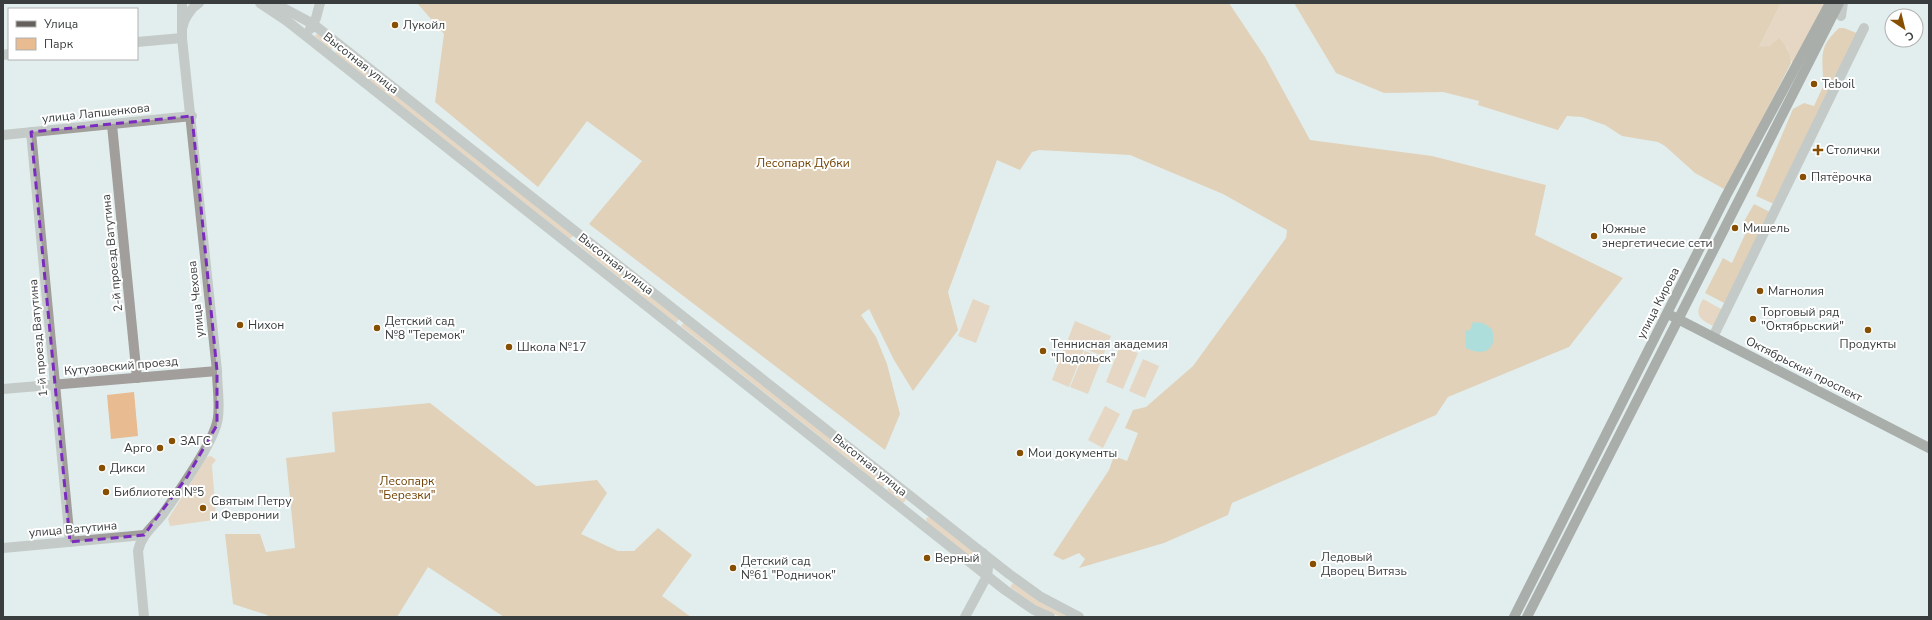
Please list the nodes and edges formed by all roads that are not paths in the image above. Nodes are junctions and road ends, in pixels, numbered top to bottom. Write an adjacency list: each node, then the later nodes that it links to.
1 (182, 3): 14 (street, улица Чехова)
2 (199, 3): 14 (street, улица Чехова)
3 (260, 3): 13 (street, Высотная улица)
4 (274, 3): 9 (street, Высотная улица)
5 (1830, 3): 20 (main road, улица Кирова)
6 (1839, 3): 21 (main road, улица Кирова)
7 (1843, 3): 10 (street)
8 (319, 5): 9 (street); 11 (street)
9 (298, 14): 11 (street, Высотная улица)
10 (1841, 16)
11 (313, 24): 13 (street, Высотная улица); 28 (street, Высотная улица)
12 (1864, 28): 22 (street)
13 (305, 35): 29 (street, Высотная улица)
14 (182, 38): 15 (street); 16 (street, улица Чехова)
15 (138, 42)
16 (192, 116): 17 (street, улица Лапшенкова); 23 (street, улица Чехова)
17 (112, 125): 18 (street, улица Лапшенкова); 24 (street, 2-й проезд Ватутина)
18 (31, 132): 19 (street, улица Лапшенкова); 25 (street, 1-й проезд Ватутина)
19 (3, 135)
20 (1667, 313): 21 (main road, Октябрьский проспект); 40 (main road, улица Кирова)
21 (1677, 319): 22 (main road, Октябрьский проспект); 41 (main road, улица Кирова)
22 (1713, 337): 27 (main road, Октябрьский проспект)
23 (217, 371): 24 (street, Кутузовский проезд); 30 (street, улица Чехова)
24 (137, 378): 25 (street, Кутузовский проезд)
25 (55, 384): 26 (street, Кутузовский проезд); 31 (street, 1-й проезд Ватутина)
26 (3, 389)
27 (1929, 448)
28 (919, 503): 29 (street, Высотная улица); 33 (street, Высотная улица)
29 (910, 514): 35 (street, Высотная улица)
30 (144, 535): 31 (street, улица Ватутина); 36 (street)
31 (70, 542): 32 (street, улица Ватутина)
32 (3, 548)
33 (982, 553): 34 (street, Высотная улица); 35 (street)
34 (1009, 574): 35 (street); 39 (street, Высотная улица)
35 (986, 576): 37 (street); 38 (street, Высотная улица)
36 (144, 617)
37 (965, 617)
38 (1050, 617)
39 (1079, 617)
40 (1514, 617)
41 (1527, 617)

